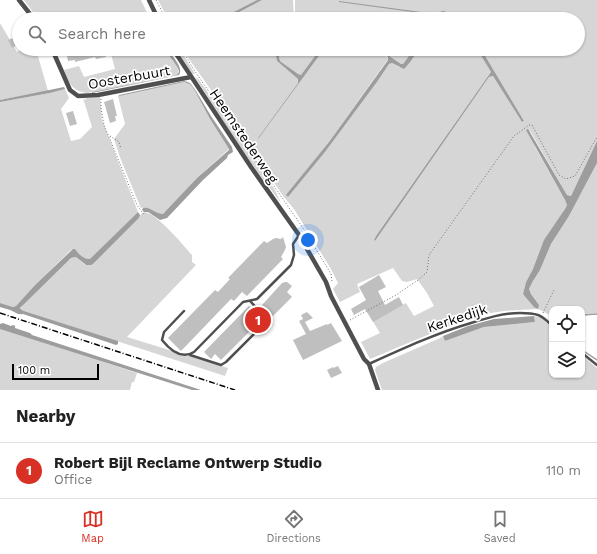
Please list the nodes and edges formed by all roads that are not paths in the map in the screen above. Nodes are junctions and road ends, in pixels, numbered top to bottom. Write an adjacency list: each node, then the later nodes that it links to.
1 (19, 0): 3 (street)
2 (149, 0): 4 (street)
3 (28, 12)
4 (155, 12)
5 (55, 56): 7 (street, Oosterbuurt)
6 (178, 56): 7 (street, Heemstederweg)
7 (191, 77): 8 (street, Heemstederweg)
8 (299, 235): 9 (lane); 14 (street, Heemstederweg)
9 (249, 300): 12 (lane); 12 (lane)
10 (184, 311): 12 (lane)
11 (549, 323): 14 (lane, Kerkedijk)
12 (189, 355)
13 (585, 355): 15 (lane)
14 (370, 363): 16 (street, Heemstederweg)
15 (597, 365)
16 (378, 390)

